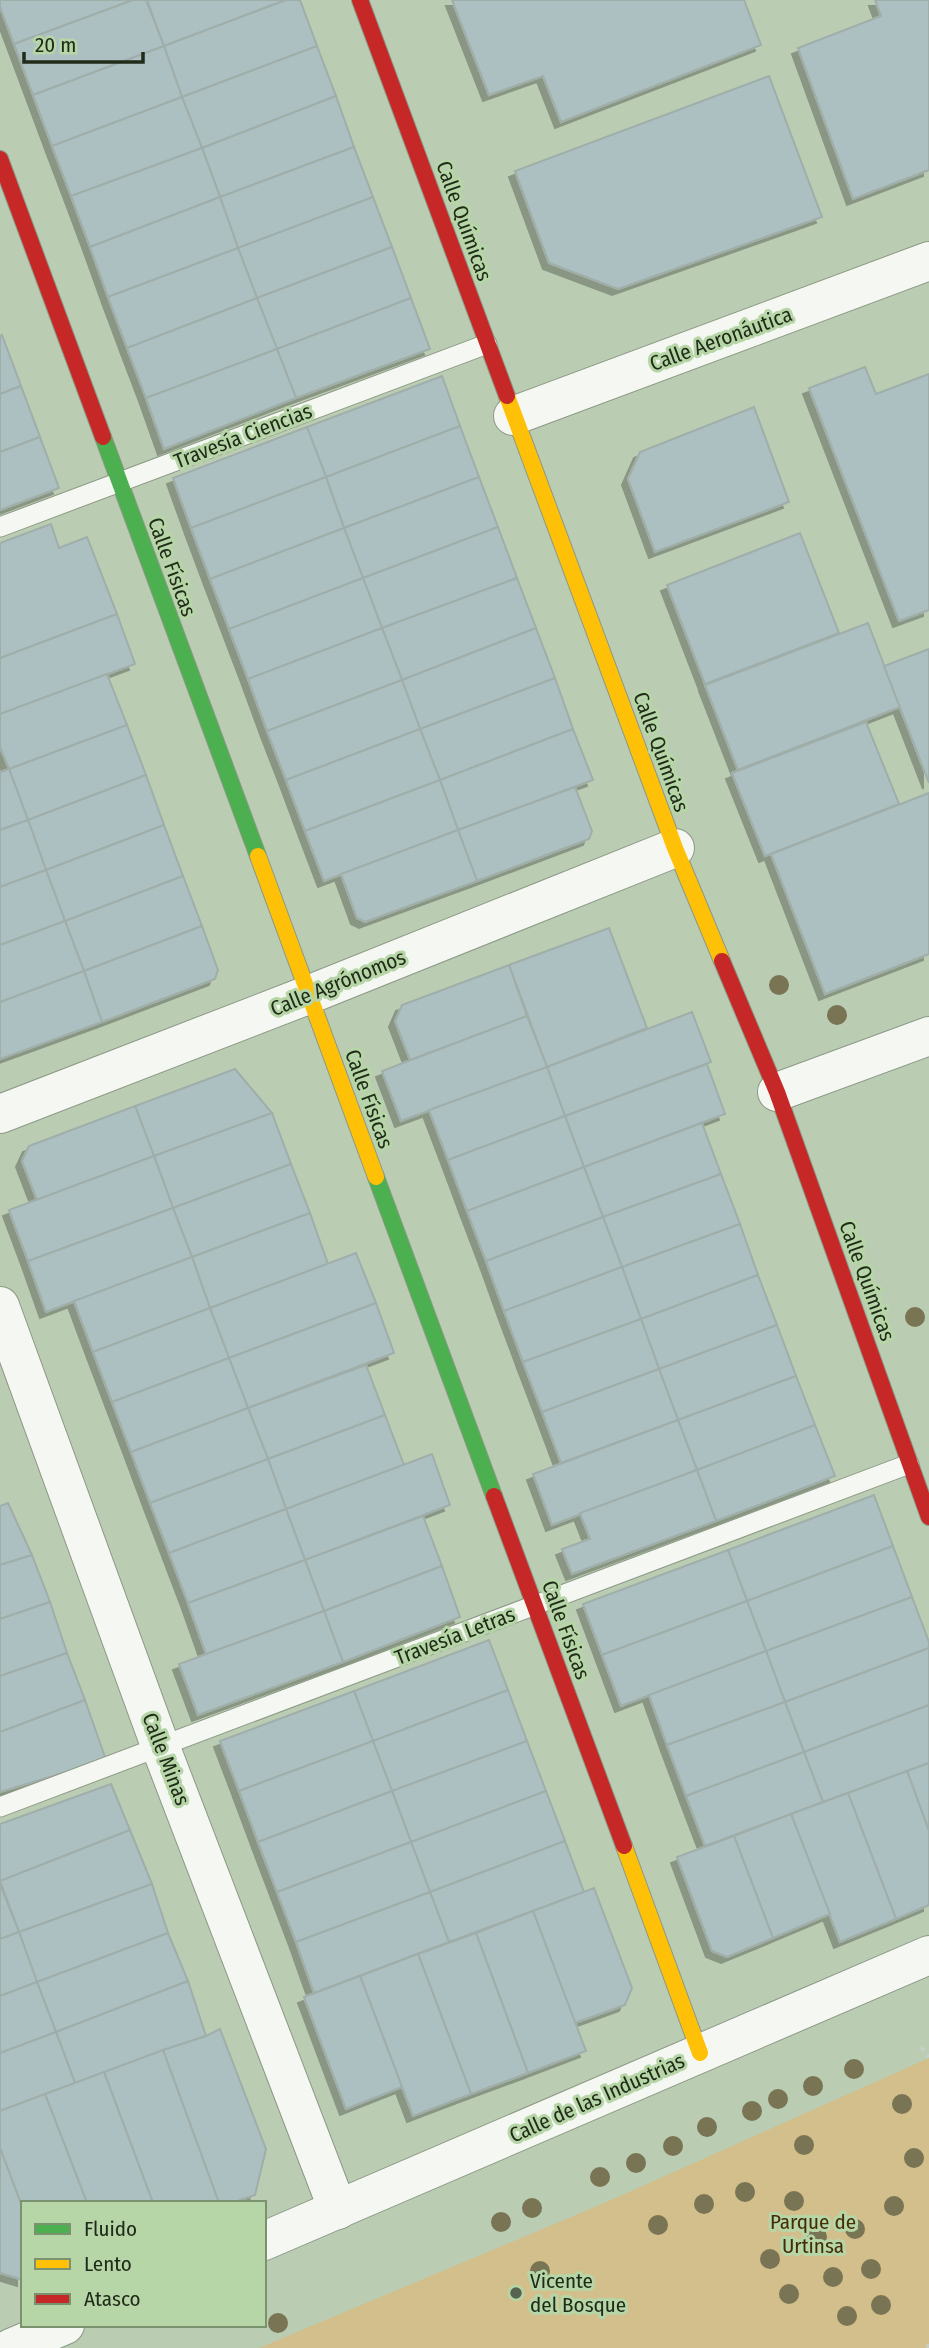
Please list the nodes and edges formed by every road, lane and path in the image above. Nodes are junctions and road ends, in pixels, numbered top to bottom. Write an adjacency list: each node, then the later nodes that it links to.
1 (360, 0): 4 (street, Calle Químicas)
2 (0, 159): 6 (street, Calle Físicas)
3 (929, 261): 5 (street, Calle Aeronáutica)
4 (487, 344): 5 (street, Calle Químicas); 6 (lane, Travesía Ciencias)
5 (513, 416): 8 (street, Calle Químicas)
6 (118, 483): 7 (lane, Travesía Ciencias); 9 (street, Calle Físicas)
7 (0, 527)
8 (675, 848): 9 (street, Calle Agrónomos); 11 (street, Calle Químicas)
9 (308, 995): 12 (street, Calle Agrónomos); 16 (street, Calle Físicas)
10 (929, 1036): 11 (street)
11 (777, 1092): 14 (street, Calle Químicas)
12 (0, 1114)
13 (0, 1306): 17 (street, Calle Minas)
14 (909, 1464): 15 (street, Calle Químicas); 16 (lane, Travesía Letras)
15 (929, 1517)
16 (534, 1606): 17 (lane, Travesía Letras); 21 (street, Calle Físicas)
17 (161, 1748): 18 (lane, Travesía Letras); 23 (street, Calle Minas)
18 (0, 1807)
19 (929, 1955): 21 (street, Calle de las Industrias)
20 (921, 2047): 22 (path)
21 (700, 2053): 23 (street, Calle de las Industrias)
22 (929, 2057)
23 (338, 2210): 24 (street, Calle de las Industrias)
24 (266, 2240)
25 (60, 2327): 26 (street)
26 (12, 2348)

